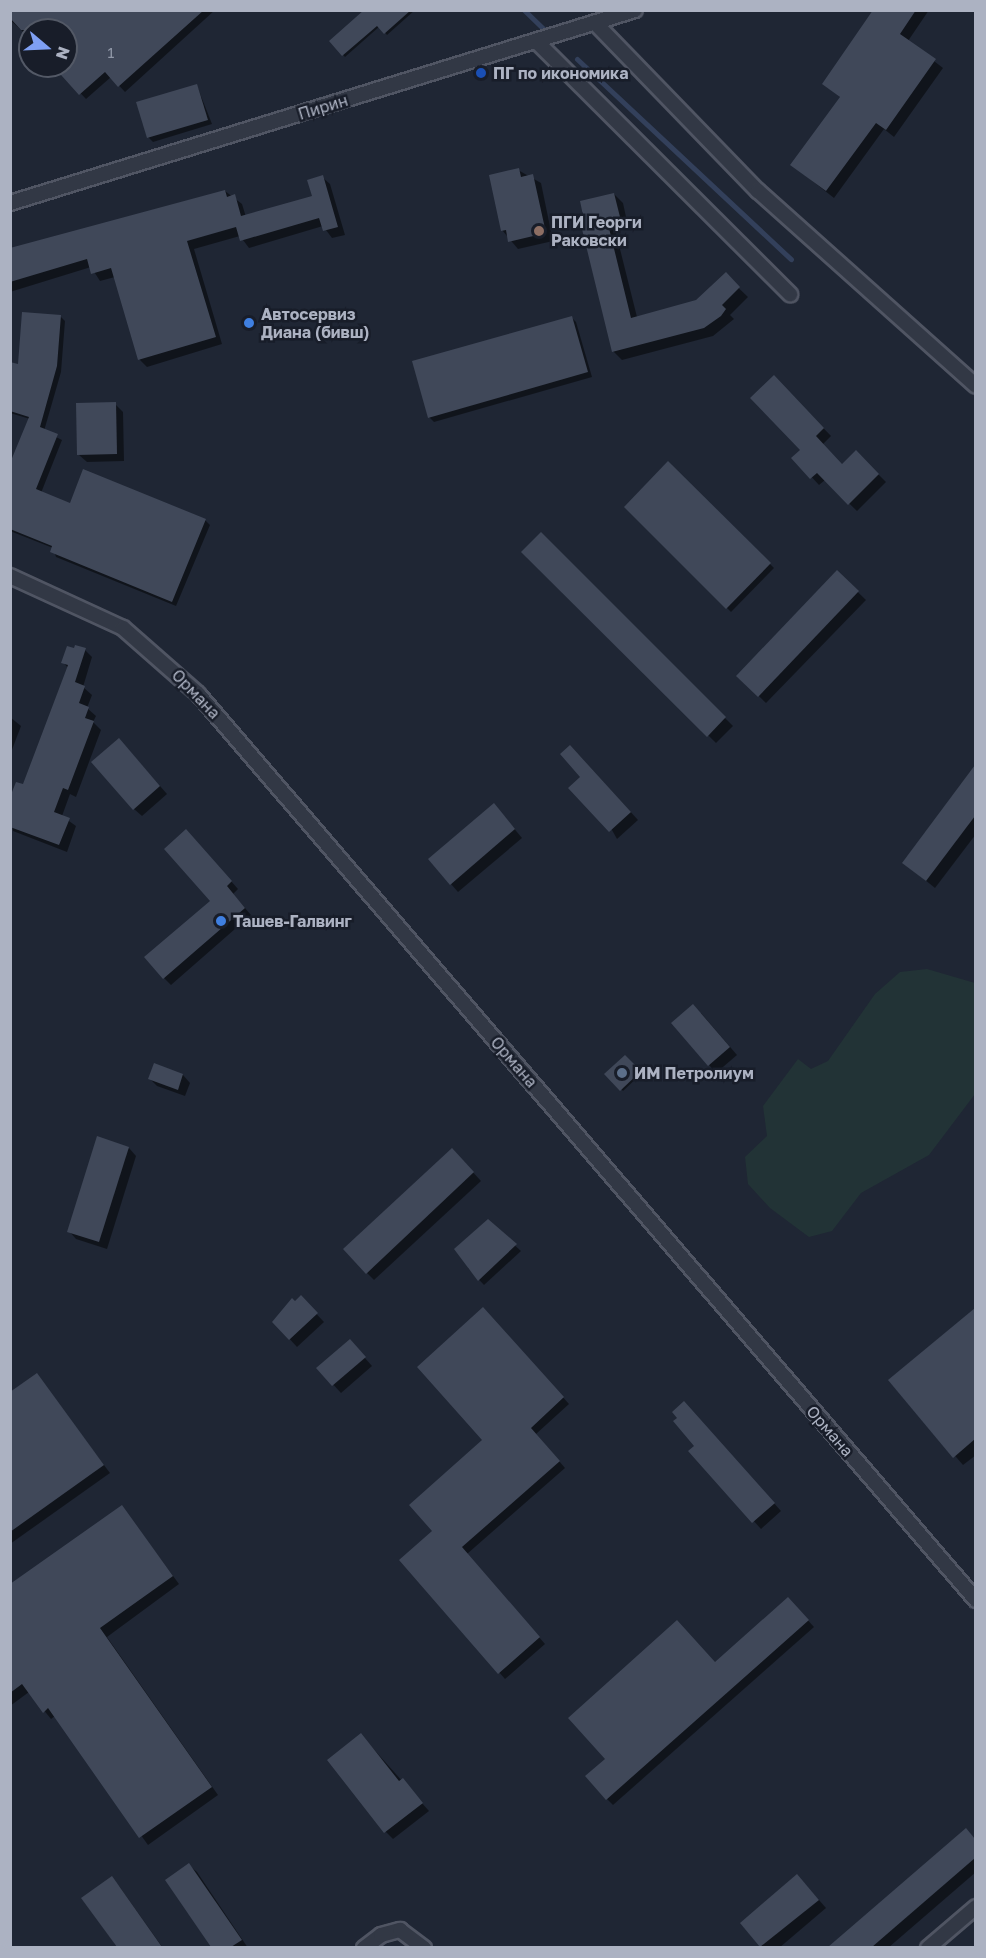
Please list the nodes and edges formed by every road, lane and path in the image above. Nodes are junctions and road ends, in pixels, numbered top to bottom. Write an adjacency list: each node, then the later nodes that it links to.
1 (635, 10): 2 (street, Пирин)
2 (595, 23): 3 (street, Пирин); 6 (street)
3 (536, 41): 4 (street, Пирин); 5 (street)
4 (10, 203)
5 (790, 294)
6 (974, 381)
7 (10, 576): 8 (street, Ормана)
8 (975, 1600)
9 (975, 1907): 12 (street)
10 (364, 1947): 11 (street)
11 (424, 1947)
12 (928, 1947)

